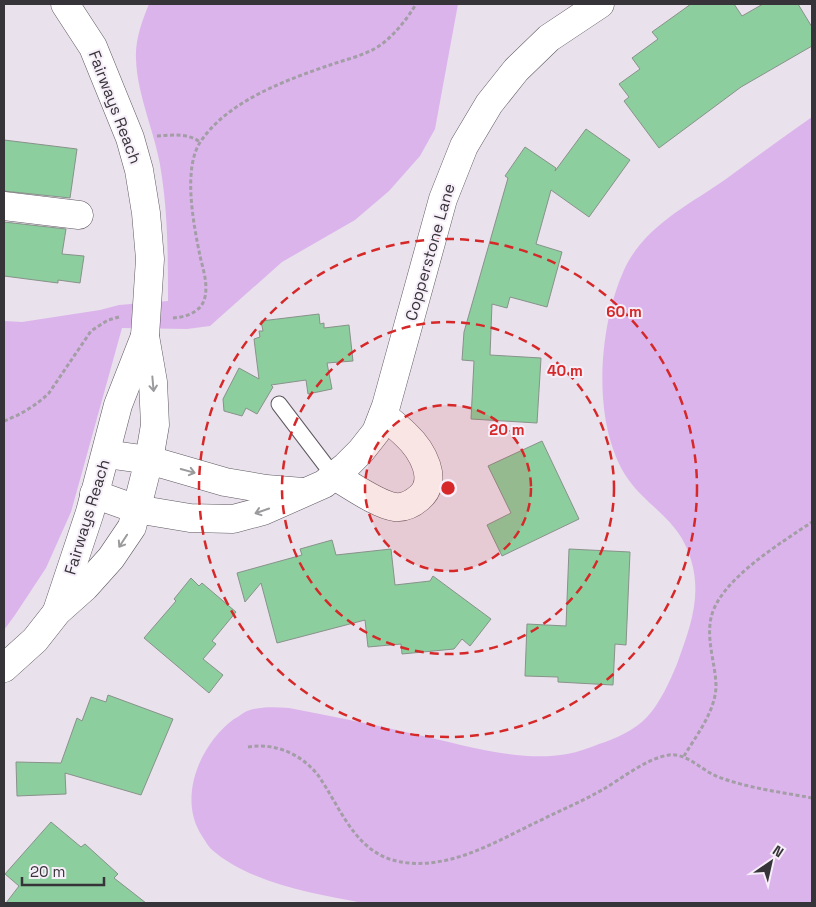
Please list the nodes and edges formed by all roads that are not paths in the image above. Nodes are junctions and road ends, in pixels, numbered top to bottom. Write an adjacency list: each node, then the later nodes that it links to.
1 (65, 4): 5 (street, Fairways Reach)
2 (600, 4): 7 (street, Copperstone Lane)
3 (4, 206): 4 (street)
4 (79, 216)
5 (146, 327): 8 (street, Fairways Reach); 9 (street, Fairways Reach, one-way to 9)
6 (279, 404): 10 (lane)
7 (383, 415): 10 (street, Copperstone Lane); 10 (street)
8 (106, 454): 9 (street); 12 (street, Fairways Reach)
9 (149, 460): 11 (street, one-way to 11); 13 (street, Fairways Reach)
10 (334, 475): 11 (street, Copperstone Lane)
11 (307, 492): 13 (street, Copperstone Lane, one-way to 13)
12 (94, 494): 13 (street, Copperstone Lane); 14 (street, Fairways Reach)
13 (136, 509): 14 (street, Fairways Reach, one-way to 14)
14 (57, 612): 15 (street, Fairways Reach)
15 (4, 668)

